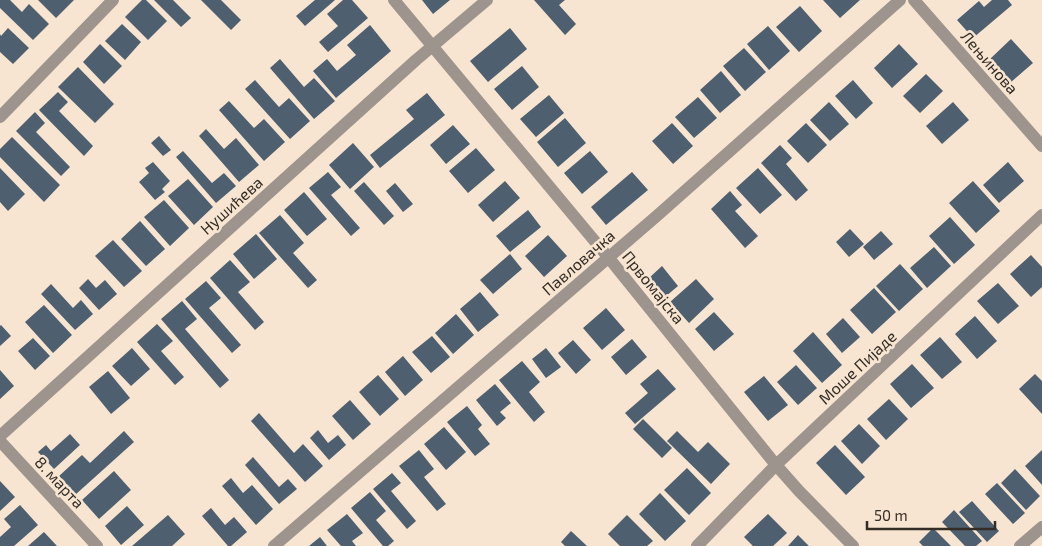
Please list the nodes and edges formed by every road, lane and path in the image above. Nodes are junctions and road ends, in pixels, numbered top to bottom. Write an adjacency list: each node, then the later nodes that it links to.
1 (114, 0): 7 (street)
2 (394, 0): 6 (street, Првомајска)
3 (486, 0): 6 (street, Нушићева)
4 (900, 0): 10 (street, Павловачка)
5 (914, 0): 8 (street, Лењинова)
6 (433, 46): 10 (street, Првомајска); 11 (street, Нушићева)
7 (0, 117)
8 (1042, 146)
9 (1042, 215): 13 (street, Моше Пијаде)
10 (608, 257): 13 (street, Првомајска); 16 (street, Павловачка)
11 (0, 436)
12 (0, 441): 15 (street, 8. марта)
13 (776, 465): 17 (street, Моше Пијаде); 18 (street, Првомајска)
14 (1042, 527): 19 (street)
15 (97, 546)
16 (274, 546)
17 (697, 546)
18 (853, 546)
19 (1020, 546)

